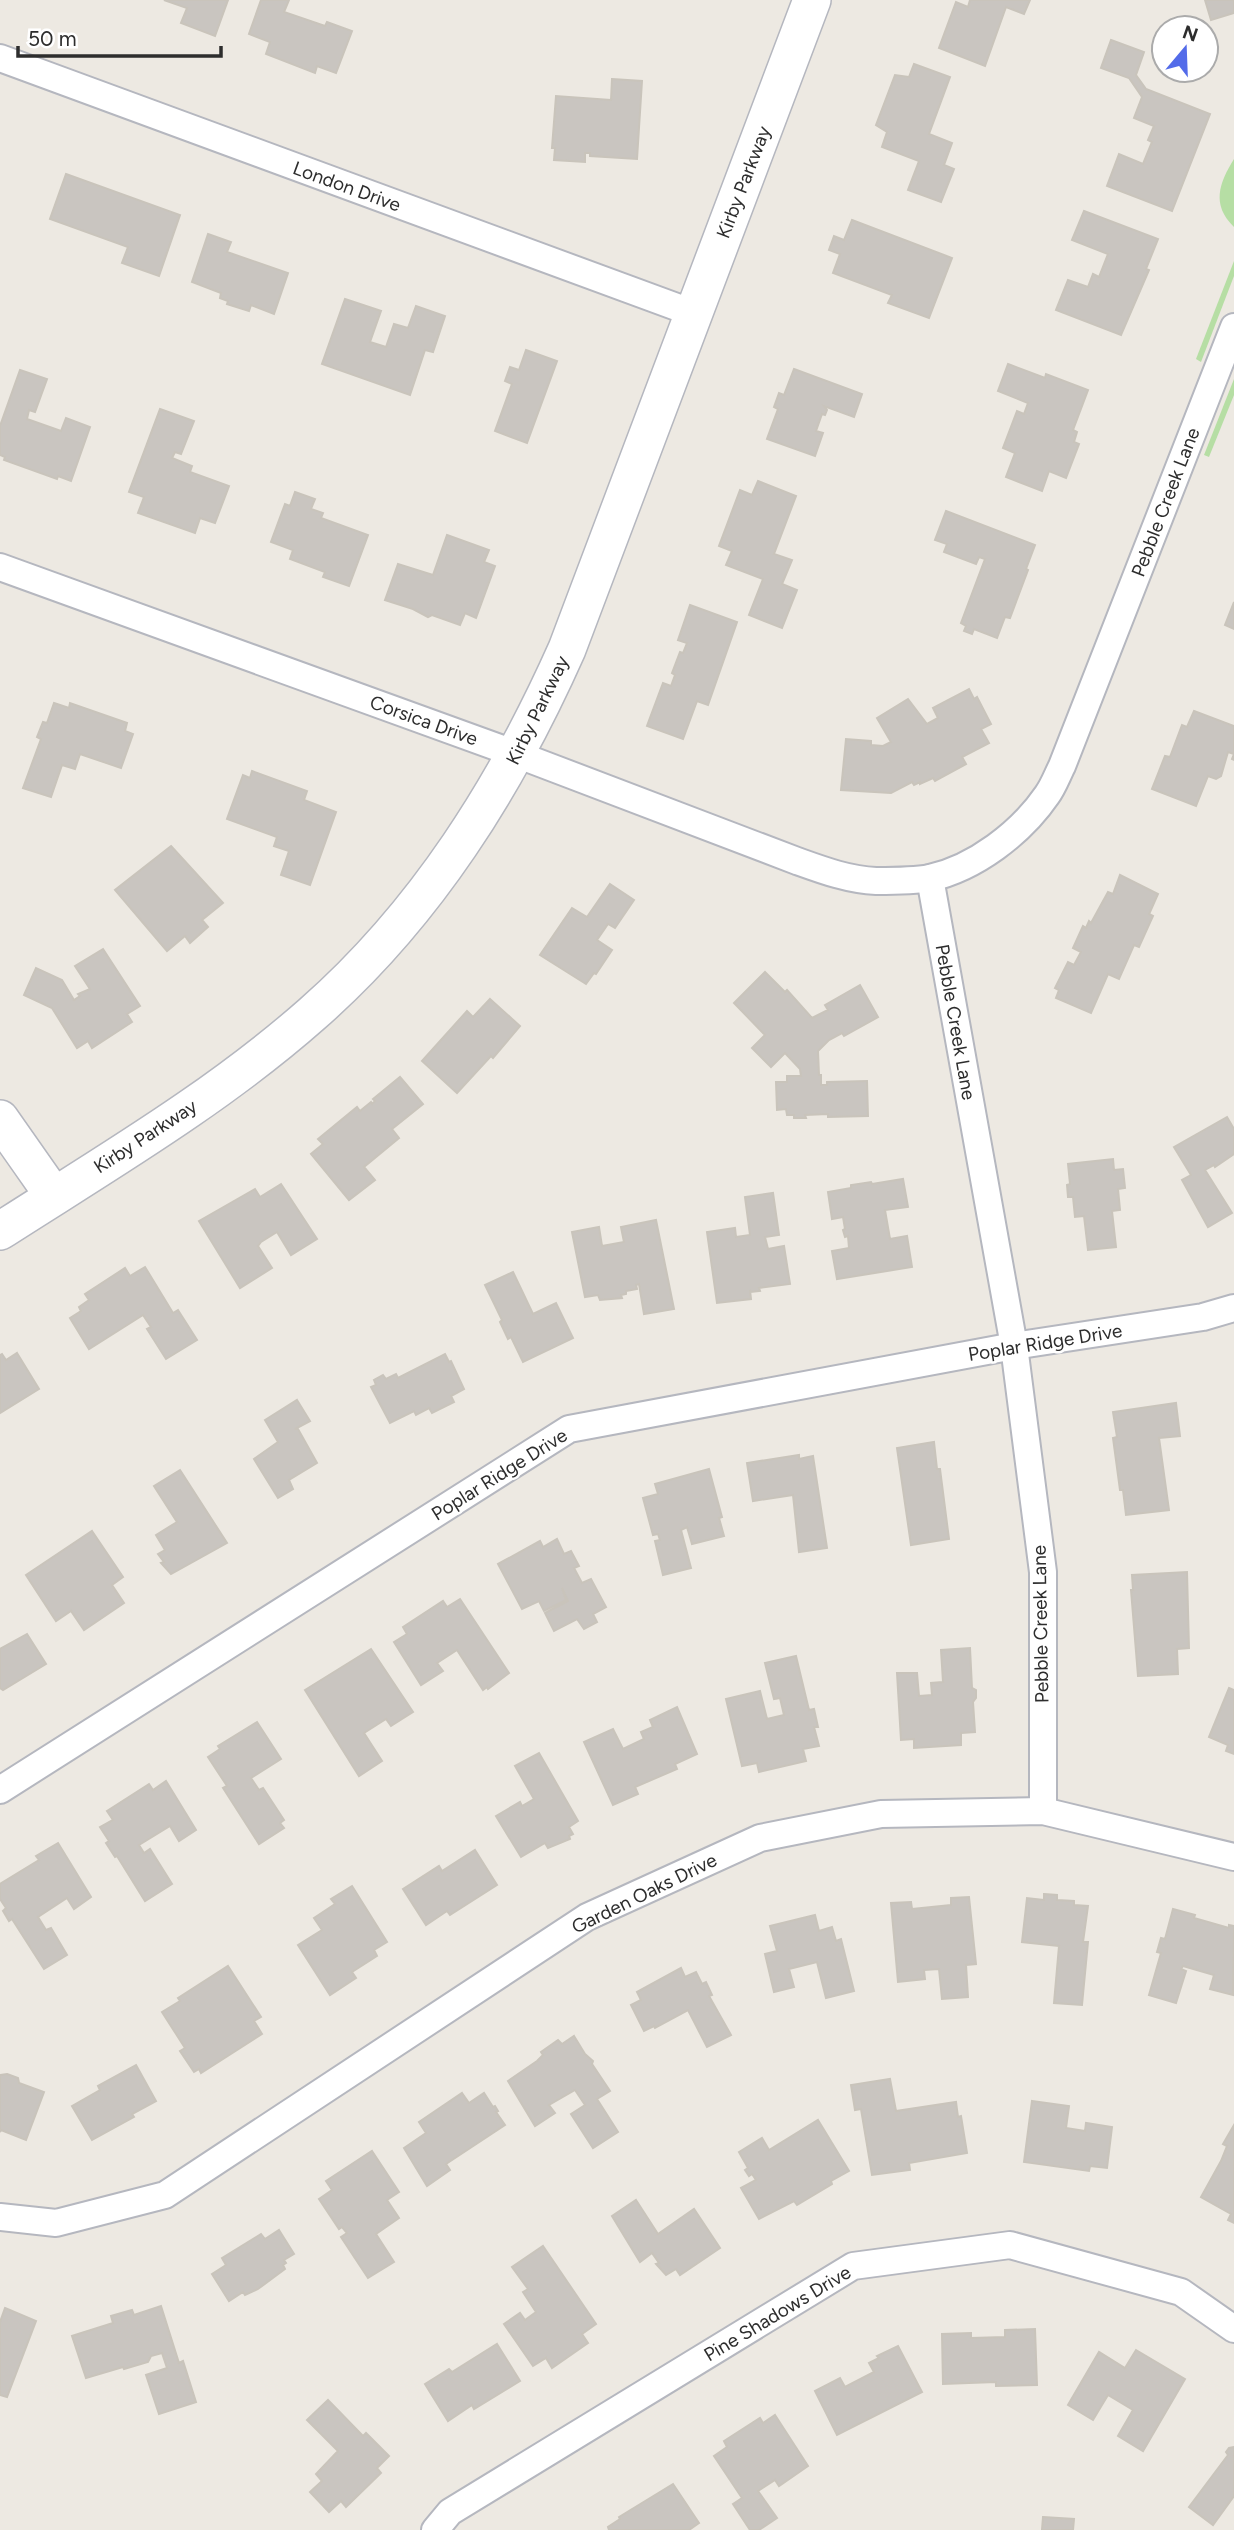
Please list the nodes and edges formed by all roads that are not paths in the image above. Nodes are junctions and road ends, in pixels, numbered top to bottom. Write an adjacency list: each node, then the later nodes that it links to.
1 (813, 0): 3 (main road, Kirby Parkway)
2 (0, 58): 3 (street, London Drive)
3 (693, 313): 6 (main road, Kirby Parkway)
4 (1234, 327): 7 (street, Pebble Creek Lane)
5 (0, 567): 6 (street, Corsica Drive)
6 (516, 754): 7 (street, Corsica Drive); 9 (main road, Kirby Parkway)
7 (930, 878): 12 (street, Pebble Creek Lane)
8 (0, 1119): 9 (main road)
9 (54, 1196): 10 (main road, Kirby Parkway)
10 (0, 1231)
11 (1234, 1308): 12 (street, Poplar Ridge Drive)
12 (1014, 1346): 13 (street, Poplar Ridge Drive); 14 (street, Pebble Creek Lane)
13 (0, 1790)
14 (1042, 1811): 15 (street, Garden Oaks Drive); 16 (street, Garden Oaks Drive)
15 (1234, 1857)
16 (0, 2217)
17 (1234, 2329): 18 (street, Pine Shadows Drive)
18 (435, 2530)

